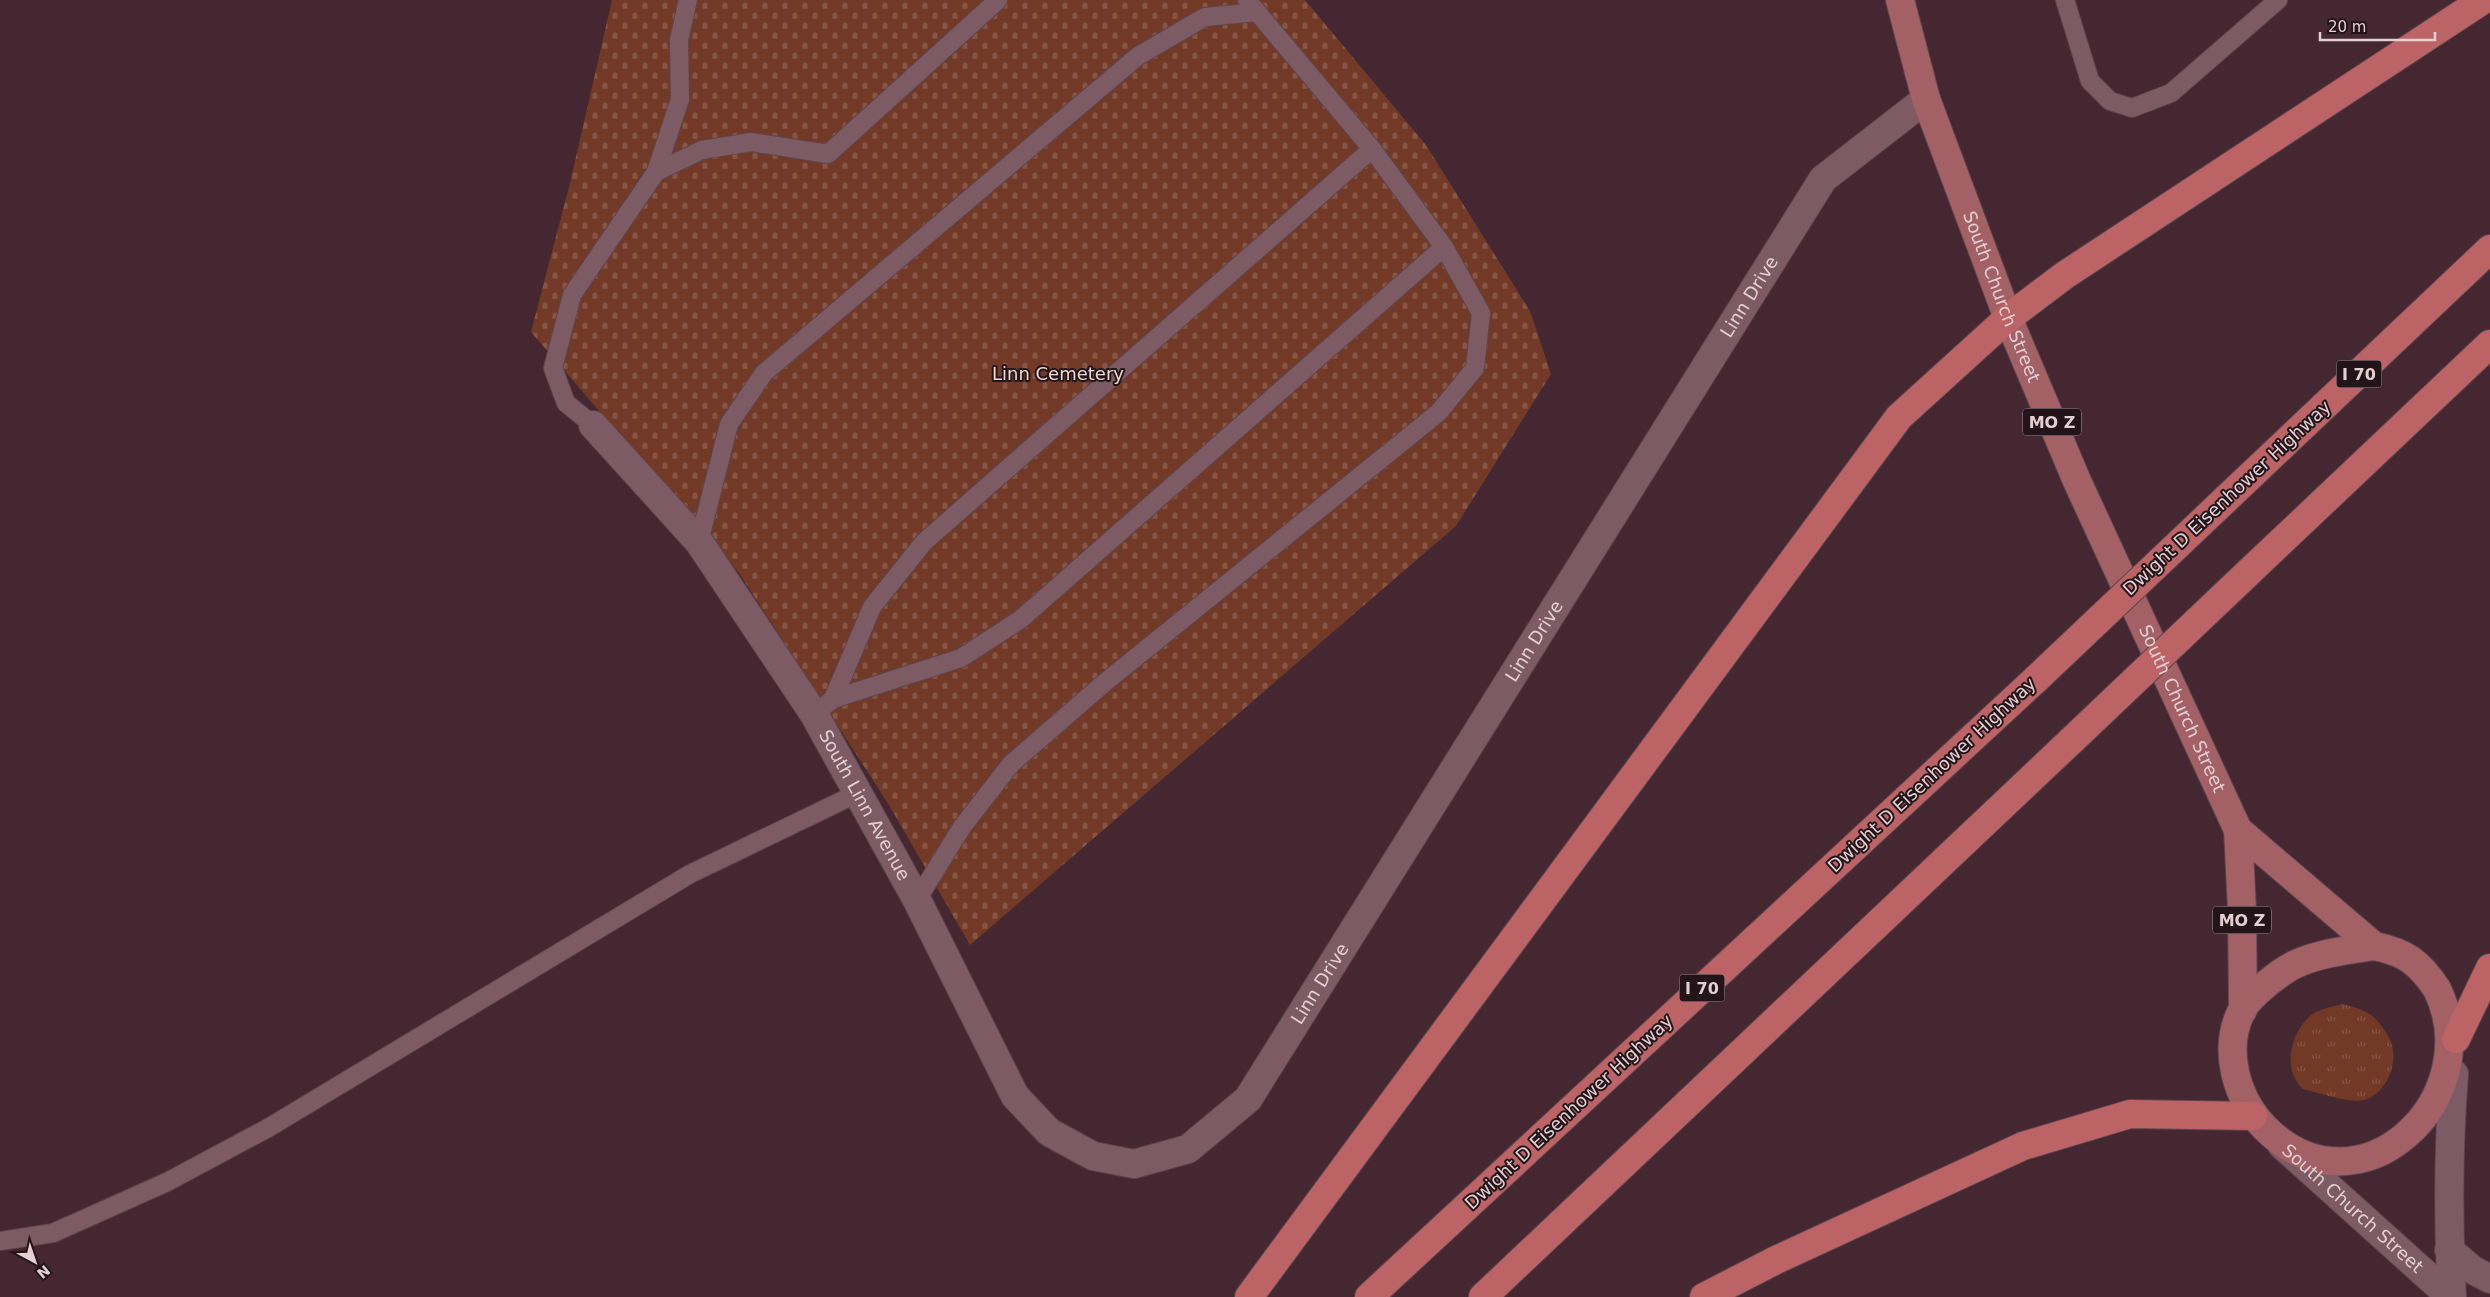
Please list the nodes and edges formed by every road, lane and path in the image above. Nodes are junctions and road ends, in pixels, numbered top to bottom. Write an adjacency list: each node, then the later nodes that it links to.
1 (688, 0): 10 (lane)
2 (998, 0): 10 (lane)
3 (1900, 0): 8 (main road, South Church Street / MO Z)
4 (2065, 0): 5 (lane)
5 (2278, 0)
6 (2483, 0): 13 (highway)
7 (1252, 6): 9 (lane); 16 (lane)
8 (1926, 99): 13 (main road, South Church Street / MO Z); 28 (street, Linn Drive)
9 (1372, 148): 11 (lane); 17 (lane)
10 (656, 172): 15 (lane)
11 (1444, 247): 17 (lane); 20 (lane)
12 (2490, 249): 33 (highway, Dwight D Eisenhower Highway / I 70, bridge)
13 (2008, 318): 19 (main road, South Church Street / MO Z); 32 (highway)
14 (2490, 344): 34 (highway, bridge)
15 (593, 425): 16 (street, South Linn Avenue)
16 (698, 542): 17 (street, South Linn Avenue)
17 (824, 706): 18 (street, South Linn Avenue)
18 (860, 792): 20 (street, South Linn Avenue); 29 (lane)
19 (2238, 830): 21 (main road, South Church Street / MO Z); 23 (main road, South Church Street / MO Z)
20 (918, 900): 28 (street, South Linn Avenue)
21 (2374, 946): 23 (main road); 24 (main road)
22 (2490, 968): 24 (highway)
23 (2242, 1010): 26 (main road)
24 (2456, 1039): 25 (main road)
25 (2454, 1074): 27 (main road); 30 (street, South Church Street)
26 (2253, 1116): 27 (main road); 35 (highway)
27 (2278, 1140): 36 (street, South Church Street)
28 (1134, 1164)
29 (0, 1241)
30 (2449, 1250): 31 (street); 36 (street, South Church Street)
31 (2490, 1279)
32 (1250, 1297)
33 (1369, 1297)
34 (1483, 1297)
35 (1704, 1297)
36 (2451, 1297)

